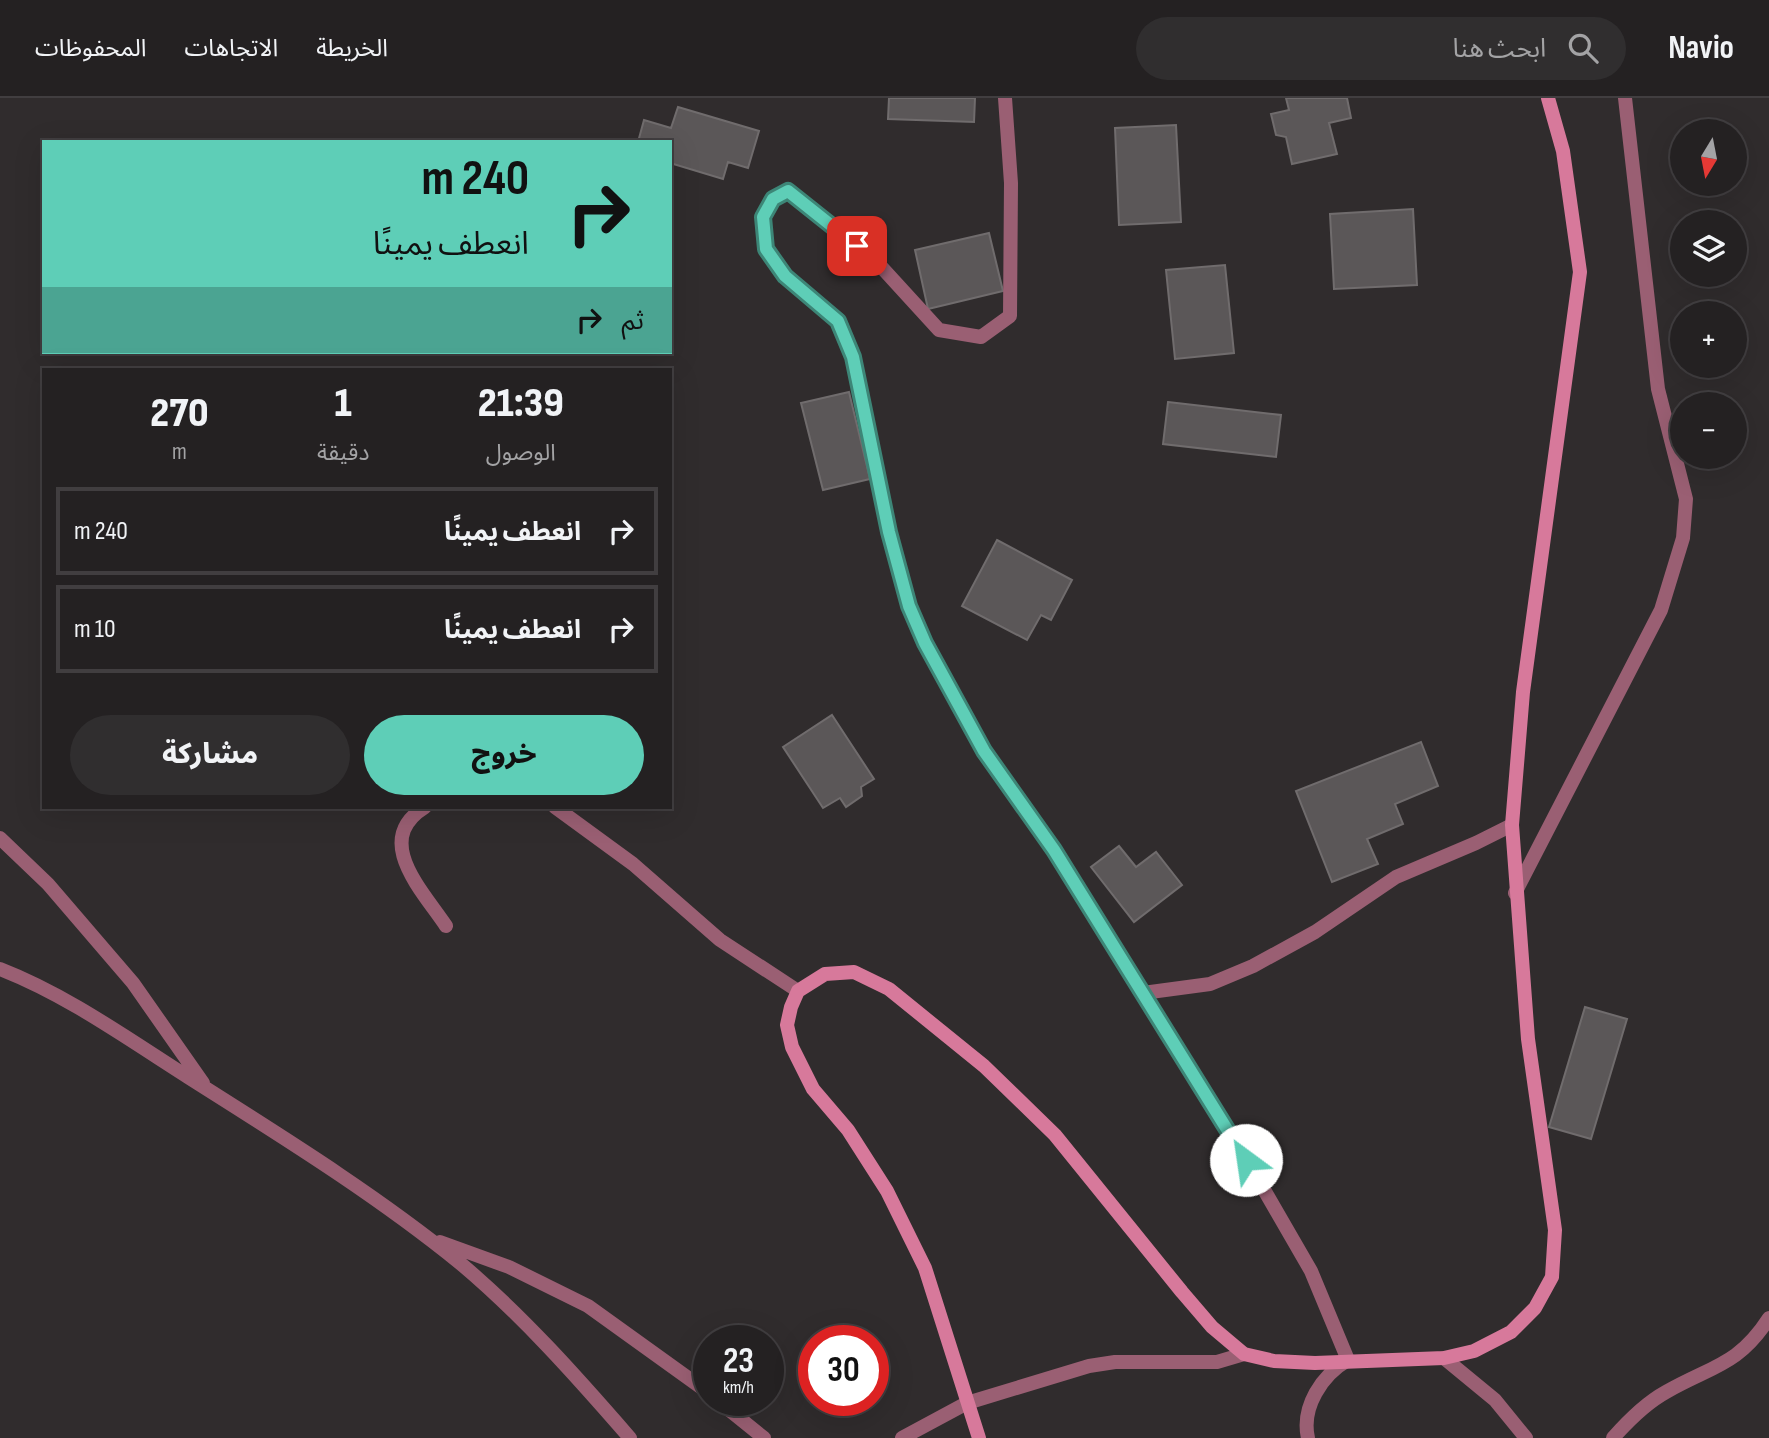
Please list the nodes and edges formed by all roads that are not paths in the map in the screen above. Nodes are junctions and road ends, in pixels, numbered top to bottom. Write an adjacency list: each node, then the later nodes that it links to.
1 (1005, 98): 12 (street)
2 (1548, 98): 6 (main road)
3 (1625, 98): 8 (street)
4 (422, 809): 9 (street)
5 (558, 809): 11 (street)
6 (1511, 825): 8 (main road); 12 (street)
7 (0, 838): 13 (street)
8 (1515, 893): 17 (main road)
9 (446, 926)
10 (0, 969): 13 (street)
11 (798, 991): 16 (main road); 20 (main road)
12 (1143, 993): 18 (street)
13 (208, 1090): 14 (street)
14 (425, 1237): 19 (street); 22 (street)
15 (1769, 1318): 28 (street)
16 (1244, 1354): 18 (main road); 20 (street)
17 (1444, 1358): 18 (main road); 27 (street)
18 (1348, 1360): 26 (street)
19 (693, 1381)
20 (967, 1403): 24 (street); 25 (main road)
21 (737, 1416): 23 (street)
22 (630, 1438)
23 (764, 1438)
24 (902, 1438)
25 (979, 1438)
26 (1308, 1438)
27 (1526, 1438)
28 (1613, 1438)

